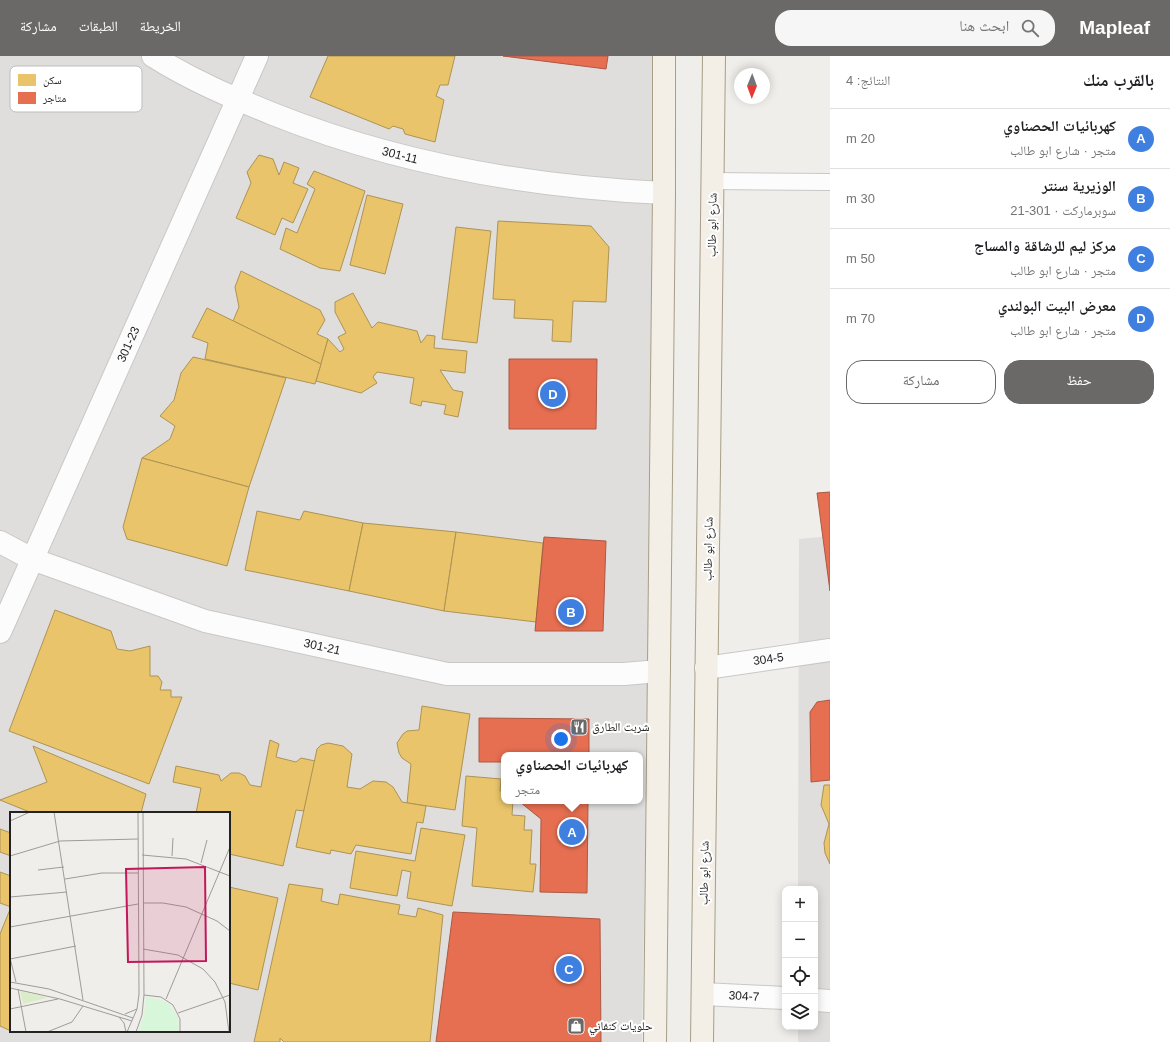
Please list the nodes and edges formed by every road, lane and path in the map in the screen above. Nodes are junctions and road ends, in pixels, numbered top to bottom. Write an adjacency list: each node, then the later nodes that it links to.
1 (153, 56): 5 (street, 301-11)
2 (257, 56): 5 (street, 301-23)
3 (664, 56): 8 (main road)
4 (714, 56): 6 (main road, شارع ابو طالب)
5 (238, 100): 8 (street, 301-11); 10 (street, 301-23)
6 (713, 181): 7 (lane); 13 (main road, شارع ابو طالب)
7 (830, 182)
8 (664, 193): 14 (main road)
9 (0, 542): 10 (street, 301-21)
10 (32, 559): 11 (street, 301-23); 14 (street, 301-21)
11 (0, 632)
12 (830, 650): 13 (street, 304-5)
13 (706, 668): 15 (main road, شارع ابو طالب)
14 (659, 671): 19 (main road)
15 (703, 994): 16 (street, 304-7); 20 (main road, شارع ابو طالب)
16 (782, 998)
17 (818, 1000): 18 (street)
18 (830, 1001)
19 (655, 1042)
20 (702, 1042)

